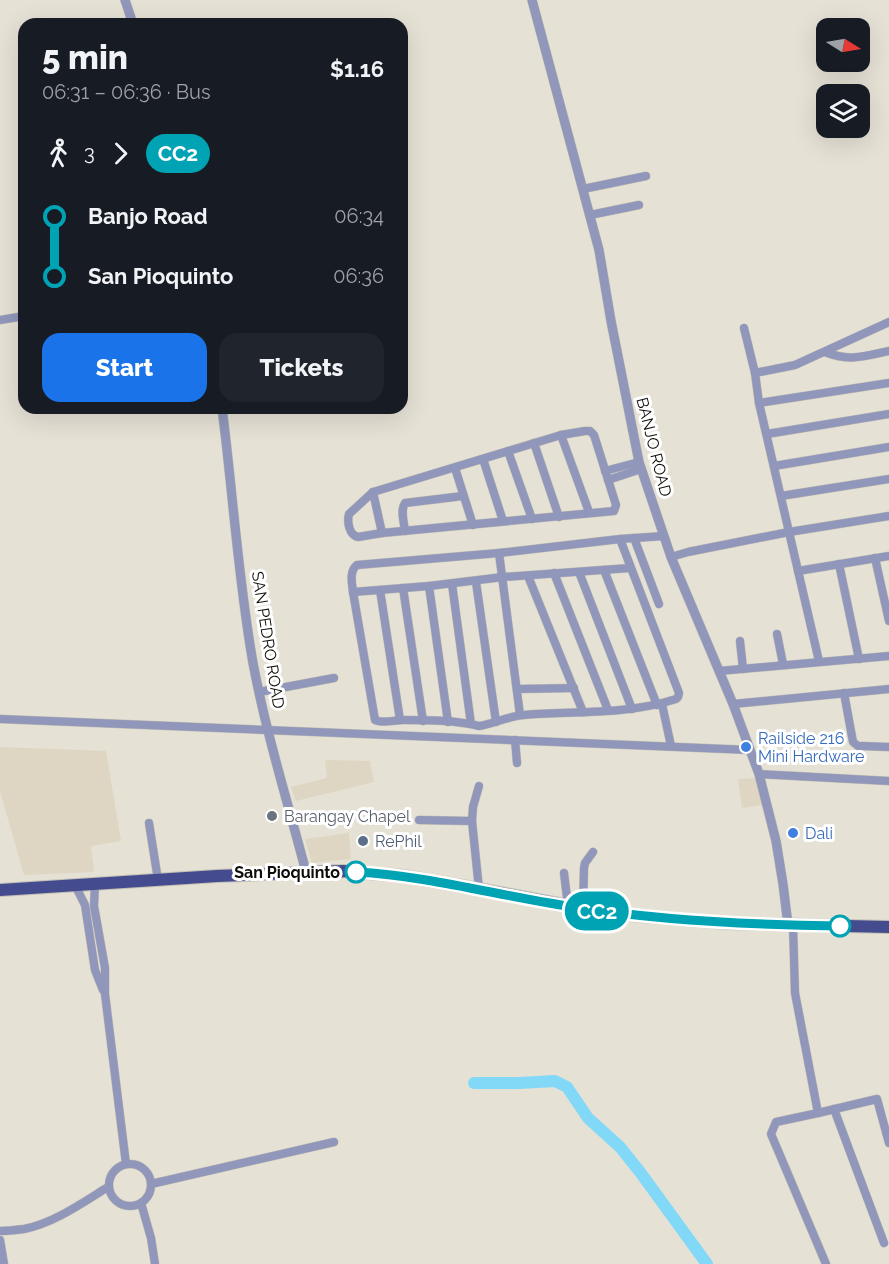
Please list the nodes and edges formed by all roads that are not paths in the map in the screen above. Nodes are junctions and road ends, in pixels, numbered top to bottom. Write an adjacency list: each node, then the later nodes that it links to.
1 (124, 0): 3 (street)
2 (532, 0): 5 (street, BANJO ROAD)
3 (131, 18)
4 (646, 176): 5 (street)
5 (584, 189): 7 (street, BANJO ROAD)
6 (639, 205): 7 (street)
7 (590, 215): 25 (street, BANJO ROAD)
8 (18, 317): 9 (street)
9 (0, 320)
10 (889, 322): 13 (street)
11 (744, 328): 14 (street)
12 (889, 351): 13 (street)
13 (825, 352): 14 (street)
14 (755, 373): 16 (street)
15 (889, 383): 16 (street)
16 (759, 403): 19 (street)
17 (223, 414): 78 (street, SAN PEDRO ROAD)
18 (889, 414): 19 (street)
19 (767, 434): 26 (street)
20 (561, 435): 21 (street); 28 (street); 34 (street)
21 (534, 443): 23 (street); 36 (street)
22 (889, 447): 26 (street)
23 (508, 451): 24 (street); 37 (street)
24 (483, 459): 27 (street); 38 (street)
25 (640, 465): 28 (street); 30 (street); 43 (street, BANJO ROAD)
26 (774, 466): 33 (street)
27 (455, 468): 31 (street); 32 (street)
28 (605, 471): 30 (street)
29 (889, 479): 33 (street)
30 (608, 480): 34 (street)
31 (373, 492): 42 (street); 42 (street)
32 (463, 496): 39 (street); 40 (street)
33 (781, 496): 41 (street)
34 (589, 513): 36 (street)
35 (889, 516): 41 (street)
36 (559, 517): 37 (street)
37 (532, 519): 38 (street)
38 (503, 521): 39 (street)
39 (472, 525): 40 (street)
40 (405, 531): 42 (street)
41 (789, 532): 48 (street); 53 (street)
42 (382, 533)
43 (664, 536): 44 (street); 48 (street, BANJO ROAD)
44 (634, 538): 45 (street); 64 (street)
45 (620, 539): 46 (street); 51 (street)
46 (499, 553): 57 (street); 63 (street)
47 (889, 556): 49 (street)
48 (672, 557): 73 (street, BANJO ROAD)
49 (875, 558): 50 (street); 65 (street)
50 (839, 564): 53 (street); 69 (street)
51 (630, 568): 52 (street); 81 (street)
52 (604, 570): 54 (street); 81 (street)
53 (798, 571): 70 (street)
54 (579, 572): 55 (street); 82 (street)
55 (554, 573): 56 (street); 83 (street)
56 (528, 576): 57 (street); 75 (street)
57 (503, 578): 58 (street); 76 (street)
58 (476, 582): 59 (street); 90 (street)
59 (452, 584): 60 (street); 91 (street)
60 (429, 586): 61 (street); 89 (street)
61 (403, 588): 62 (street); 88 (street)
62 (380, 590): 63 (street); 87 (street)
63 (353, 592): 87 (street)
64 (659, 604)
65 (889, 621)
66 (777, 634): 71 (street)
67 (740, 641): 72 (street)
68 (889, 656): 69 (street)
69 (859, 659): 70 (street)
70 (819, 662): 71 (street)
71 (783, 664): 72 (street)
72 (743, 669): 73 (street)
73 (719, 671): 80 (street, BANJO ROAD)
74 (334, 678): 78 (street)
75 (573, 688): 76 (street); 84 (street)
76 (517, 689): 85 (street)
77 (889, 689): 79 (street)
78 (259, 692): 92 (street, SAN PEDRO ROAD)
79 (844, 693): 80 (street); 95 (street)
80 (733, 704): 96 (street, BANJO ROAD)
81 (659, 705): 82 (street); 94 (street)
82 (632, 709): 83 (street)
83 (608, 710): 84 (street)
84 (583, 712): 85 (street)
85 (520, 715): 90 (street)
86 (0, 719): 92 (street)
87 (400, 720): 88 (street)
88 (423, 721): 89 (street)
89 (448, 722): 91 (street)
90 (496, 722): 91 (street)
91 (471, 724)
92 (268, 730): 93 (street); 105 (street, SAN PEDRO ROAD)
93 (515, 740): 94 (street); 97 (street)
94 (671, 747): 96 (street)
95 (889, 747)
96 (750, 750): 98 (street, BANJO ROAD)
97 (517, 764)
98 (759, 774): 99 (street); 114 (street, BANJO ROAD)
99 (889, 781)
100 (478, 786): 102 (street)
101 (419, 820): 102 (street)
102 (472, 821): 110 (street)
103 (149, 823): 107 (street)
104 (593, 852): 113 (street)
105 (306, 872): 107 (highway); 110 (highway)
106 (564, 873): 112 (street)
107 (158, 880): 108 (highway)
108 (95, 884): 109 (highway); 116 (street)
109 (75, 885): 111 (highway); 117 (street)
110 (479, 889): 112 (highway)
111 (0, 890)
112 (568, 906): 113 (highway)
113 (583, 909): 114 (highway)
114 (790, 925): 115 (highway); 120 (street)
115 (889, 927)
116 (105, 968): 117 (street); 118 (street)
117 (95, 970): 118 (street)
118 (105, 994): 123 (street)
119 (834, 1109): 120 (street); 122 (street); 129 (street)
120 (818, 1113): 132 (street)
121 (334, 1142): 124 (street)
122 (889, 1143)
123 (126, 1164): 124 (street); 125 (street)
124 (151, 1184): 126 (street)
125 (108, 1186): 126 (street); 127 (street)
126 (141, 1203): 131 (street)
127 (0, 1232)
128 (0, 1240): 130 (street)
129 (884, 1243)
130 (4, 1264)
131 (155, 1264)
132 (826, 1264)

